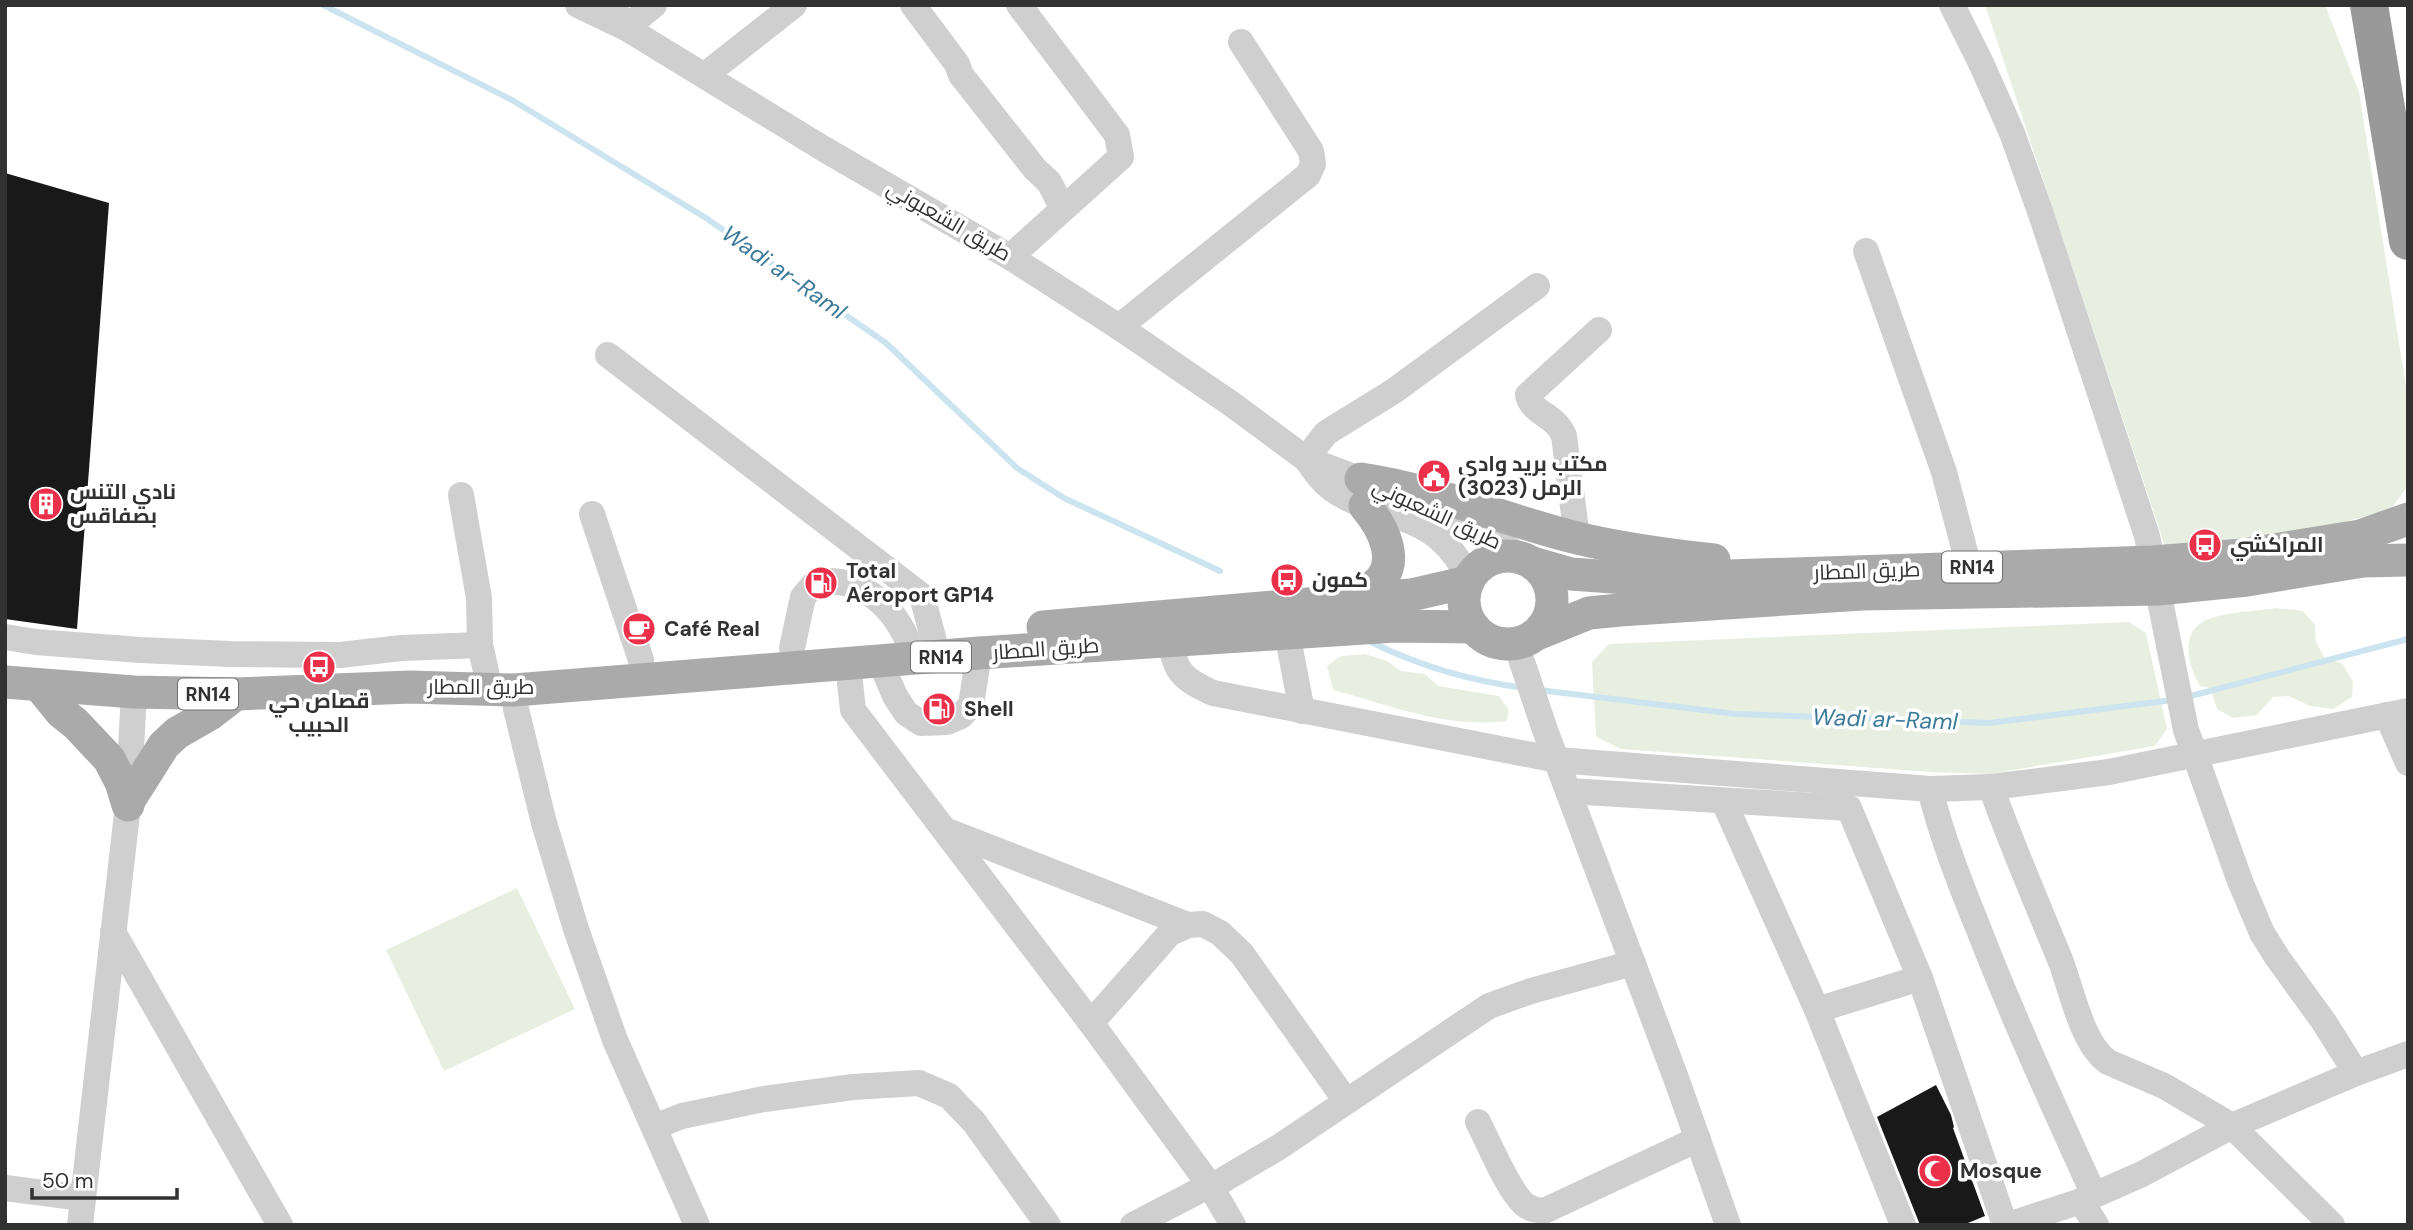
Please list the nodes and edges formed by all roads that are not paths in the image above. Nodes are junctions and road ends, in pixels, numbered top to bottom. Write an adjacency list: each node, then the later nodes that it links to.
1 (578, 5): 10 (street, طريق الشعبوني)
2 (612, 5): 10 (street)
3 (654, 5): 10 (street)
4 (794, 5): 12 (street)
5 (913, 5): 14 (street)
6 (1019, 5): 14 (street)
7 (1952, 5): 32 (street)
8 (2369, 5): 15 (highway)
9 (2393, 5): 13 (highway)
10 (626, 28): 12 (street, طريق الشعبوني)
11 (1241, 41): 19 (street)
12 (705, 75): 17 (street, طريق الشعبوني)
13 (2408, 90)
14 (1063, 209): 17 (street)
15 (2408, 241)
16 (1866, 251): 30 (street)
17 (1010, 257): 19 (street, طريق الشعبوني)
18 (1537, 286): 22 (street)
19 (1119, 327): 22 (street, طريق الشعبوني)
20 (1599, 330): 27 (street)
21 (608, 355): 40 (street)
22 (1306, 459): 23 (street, طريق الشعبوني)
23 (1363, 493): 27 (main road); 29 (street, طريق الشعبوني); 33 (street, طريق الشعبوني); 34 (main road)
24 (461, 495): 45 (street)
25 (592, 514): 43 (street)
26 (2408, 519): 32 (main road, طريق المطار / RN14)
27 (1577, 538): 31 (main road)
28 (2408, 560): 32 (main road, طريق المطار / RN14)
29 (1530, 561): 31 (main road, طريق المطار / RN14); 33 (main road, RN14); 38 (main road)
30 (1969, 567): 31 (main road, طريق المطار / RN14); 32 (main road, طريق المطار / RN14)
31 (1863, 572)
32 (2156, 575): 38 (main road, طريق المطار / RN14); 52 (street)
33 (1469, 580): 34 (main road, طريق المطار / RN14); 35 (main road)
34 (1329, 602): 40 (main road, طريق المطار / RN14)
35 (1473, 628): 36 (main road, طريق المطار / RN14); 38 (main road, RN14)
36 (1287, 633): 39 (main road, طريق المطار / RN14); 50 (street)
37 (5, 638): 45 (street)
38 (1527, 639): 53 (street)
39 (1171, 641): 42 (main road, طريق المطار / RN14); 50 (street)
40 (925, 644): 41 (main road, طريق المطار / RN14); 41 (street); 42 (main road, طريق المطار / RN14); 44 (main road, طريق المطار / RN14)
41 (792, 648): 43 (main road, طريق المطار / RN14)
42 (979, 653): 44 (street)
43 (641, 660): 45 (main road, طريق المطار / RN14)
44 (864, 663): 45 (main road, طريق المطار / RN14); 61 (street)
45 (492, 674): 49 (main road, طريق المطار / RN14); 73 (street)
46 (5, 682): 47 (main road, طريق المطار / RN14)
47 (39, 685): 48 (main road, طريق المطار / RN14); 60 (main road)
48 (134, 692): 49 (main road, طريق المطار / RN14); 60 (street)
49 (236, 694): 60 (main road)
50 (1302, 711): 53 (street)
51 (2398, 713): 52 (street); 54 (street)
52 (2195, 756): 55 (street); 69 (street)
53 (1557, 760): 57 (street); 58 (street)
54 (2408, 763)
55 (1991, 787): 56 (street); 72 (street)
56 (1930, 789): 58 (street); 78 (street)
57 (1568, 791): 59 (street); 64 (street)
58 (1851, 796): 59 (street); 65 (street)
59 (1724, 802): 66 (street)
60 (128, 804): 63 (street)
61 (944, 829): 62 (street); 67 (street)
62 (1188, 925): 67 (street); 70 (street)
63 (113, 932): 77 (street); 80 (street)
64 (1633, 963): 70 (street); 74 (street)
65 (1920, 978): 66 (street); 87 (street)
66 (1817, 1010): 86 (street)
67 (1091, 1023): 75 (street)
68 (2407, 1056): 69 (street)
69 (2356, 1073): 72 (street)
70 (1346, 1101): 75 (street)
71 (1478, 1122): 74 (street)
72 (2232, 1126): 78 (street); 89 (street)
73 (654, 1127): 81 (street); 82 (street)
74 (1698, 1139): 85 (street)
75 (1211, 1186): 83 (street); 84 (street)
76 (5, 1188): 77 (street)
77 (83, 1198): 79 (street)
78 (2087, 1198): 87 (street); 88 (street)
79 (80, 1225)
80 (280, 1225)
81 (697, 1225)
82 (1048, 1225)
83 (1133, 1225)
84 (1233, 1225)
85 (1728, 1225)
86 (1903, 1225)
87 (2006, 1225)
88 (2096, 1225)
89 (2332, 1225)

